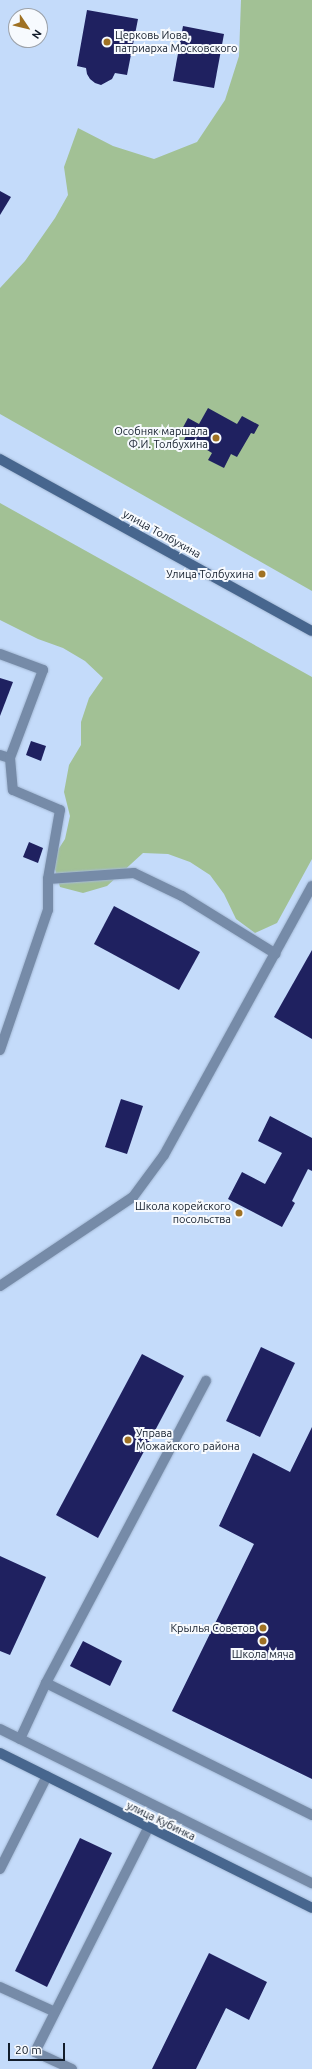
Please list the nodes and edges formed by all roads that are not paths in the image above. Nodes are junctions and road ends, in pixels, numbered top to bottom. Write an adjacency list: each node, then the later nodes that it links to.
1 (0, 459): 2 (main road, улица Толбухина)
2 (312, 631)
3 (0, 654): 5 (street)
4 (0, 755): 5 (street)
5 (10, 758): 6 (street)
6 (48, 879): 8 (street); 9 (street)
7 (312, 886): 8 (street)
8 (276, 954): 10 (street)
9 (0, 1050)
10 (0, 1286)
11 (206, 1381): 12 (street)
12 (46, 1683): 14 (street); 17 (street)
13 (0, 1729): 14 (street)
14 (20, 1739): 20 (street)
15 (0, 1753): 16 (main road, улица Кубинка)
16 (47, 1776): 18 (main road, улица Кубинка); 19 (street)
17 (312, 1815)
18 (148, 1828): 21 (main road, улица Кубинка); 23 (street)
19 (0, 1869)
20 (312, 1883)
21 (312, 1908)
22 (0, 1987): 23 (street)
23 (55, 2012): 24 (street)
24 (72, 2069)

